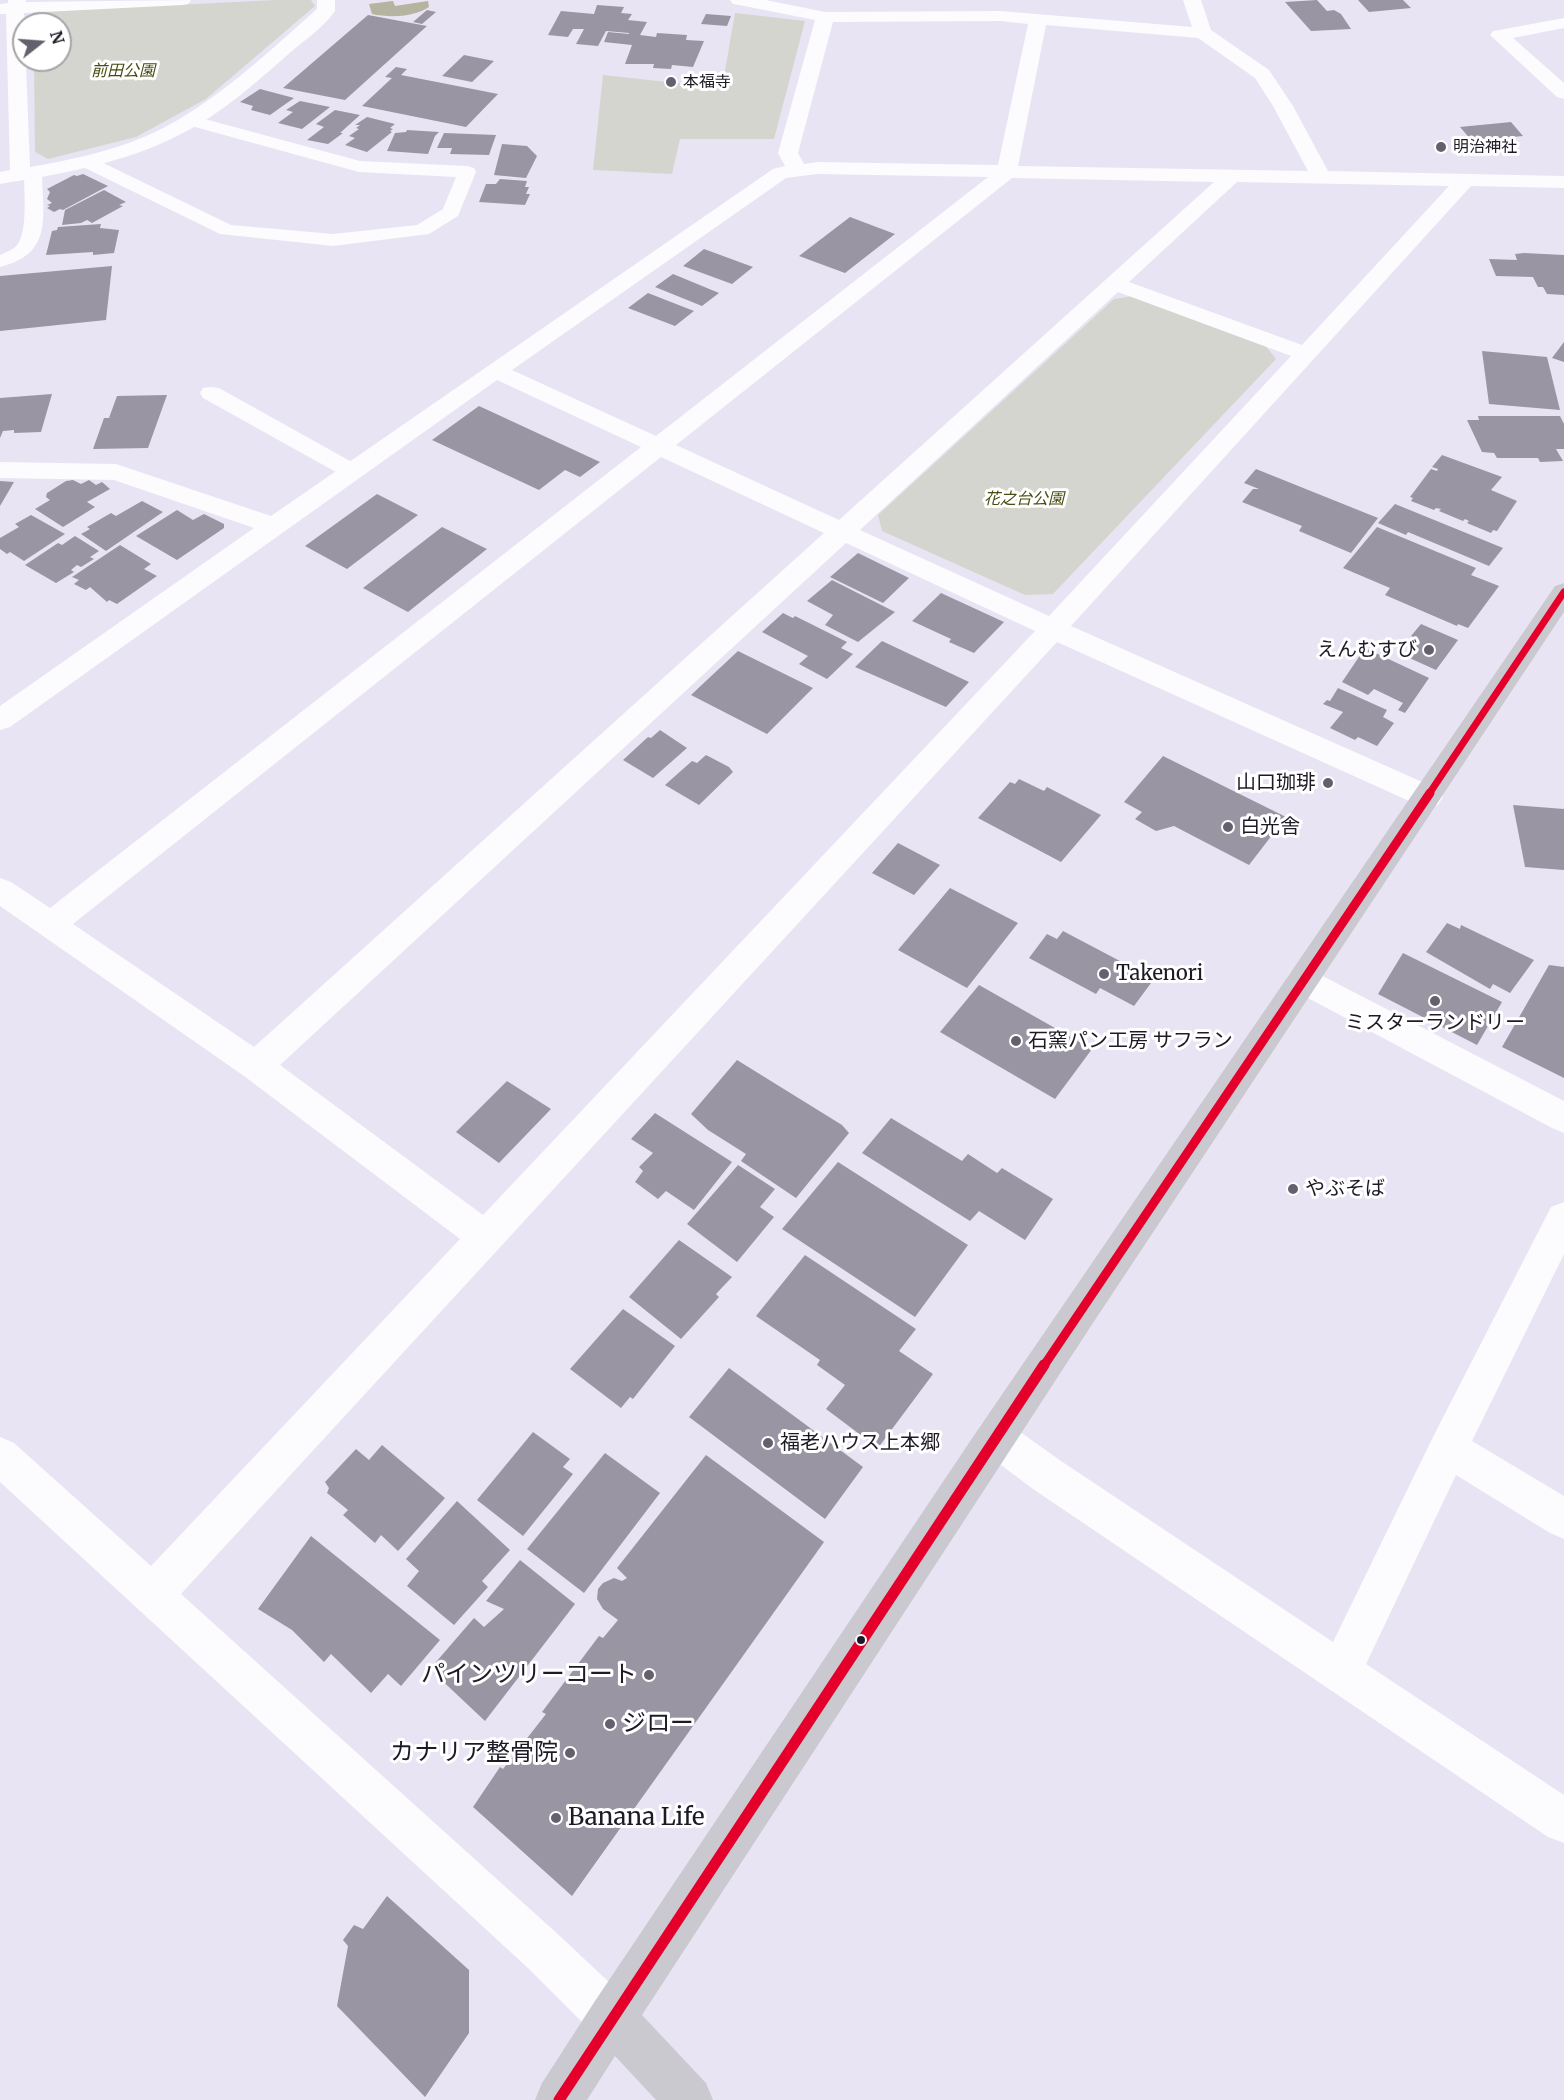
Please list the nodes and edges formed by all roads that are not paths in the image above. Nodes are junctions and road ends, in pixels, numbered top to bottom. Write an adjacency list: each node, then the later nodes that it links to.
1 (179, 0): 5 (street)
2 (326, 0): 11 (street)
3 (739, 0): 6 (street)
4 (1192, 0): 9 (street)
5 (11, 6): 15 (street)
6 (825, 16): 7 (street); 13 (street)
7 (1038, 20): 9 (street); 14 (street)
8 (1564, 23): 10 (street)
9 (1203, 33): 17 (street)
10 (1564, 93)
11 (190, 120): 12 (street); 12 (lane)
12 (87, 162): 15 (street)
13 (797, 170): 14 (street); 24 (street)
14 (1007, 172): 16 (street); 26 (street)
15 (27, 174): 18 (street); 21 (lane)
16 (1232, 176): 17 (street); 22 (street)
17 (1322, 177): 19 (street)
18 (0, 178)
19 (1466, 180): 20 (street); 23 (street)
20 (1564, 182)
21 (0, 261)
22 (1115, 284): 23 (street); 30 (street)
23 (1306, 354): 32 (street)
24 (496, 371): 26 (street); 28 (street)
25 (211, 393): 28 (lane)
26 (659, 446): 30 (street); 36 (street)
27 (0, 470): 29 (street)
28 (351, 471): 29 (street)
29 (274, 527): 33 (street)
30 (842, 531): 32 (street); 38 (street)
31 (1564, 592): 34 (street)
32 (1053, 629): 34 (street); 41 (street)
33 (0, 720)
34 (1428, 797): 37 (street)
35 (0, 890): 36 (street)
36 (50, 925): 38 (street)
37 (1302, 980): 39 (street); 42 (street)
38 (256, 1066): 41 (street)
39 (1564, 1118)
40 (1564, 1218): 43 (street)
41 (484, 1236): 46 (street)
42 (995, 1437): 47 (street); 49 (street)
43 (1448, 1449): 45 (street); 47 (street)
44 (0, 1456): 46 (street)
45 (1564, 1519)
46 (153, 1594): 49 (street)
47 (1341, 1671): 48 (street)
48 (1564, 1821)
49 (612, 2018): 50 (street); 51 (street)
50 (559, 2100)
51 (689, 2100)

